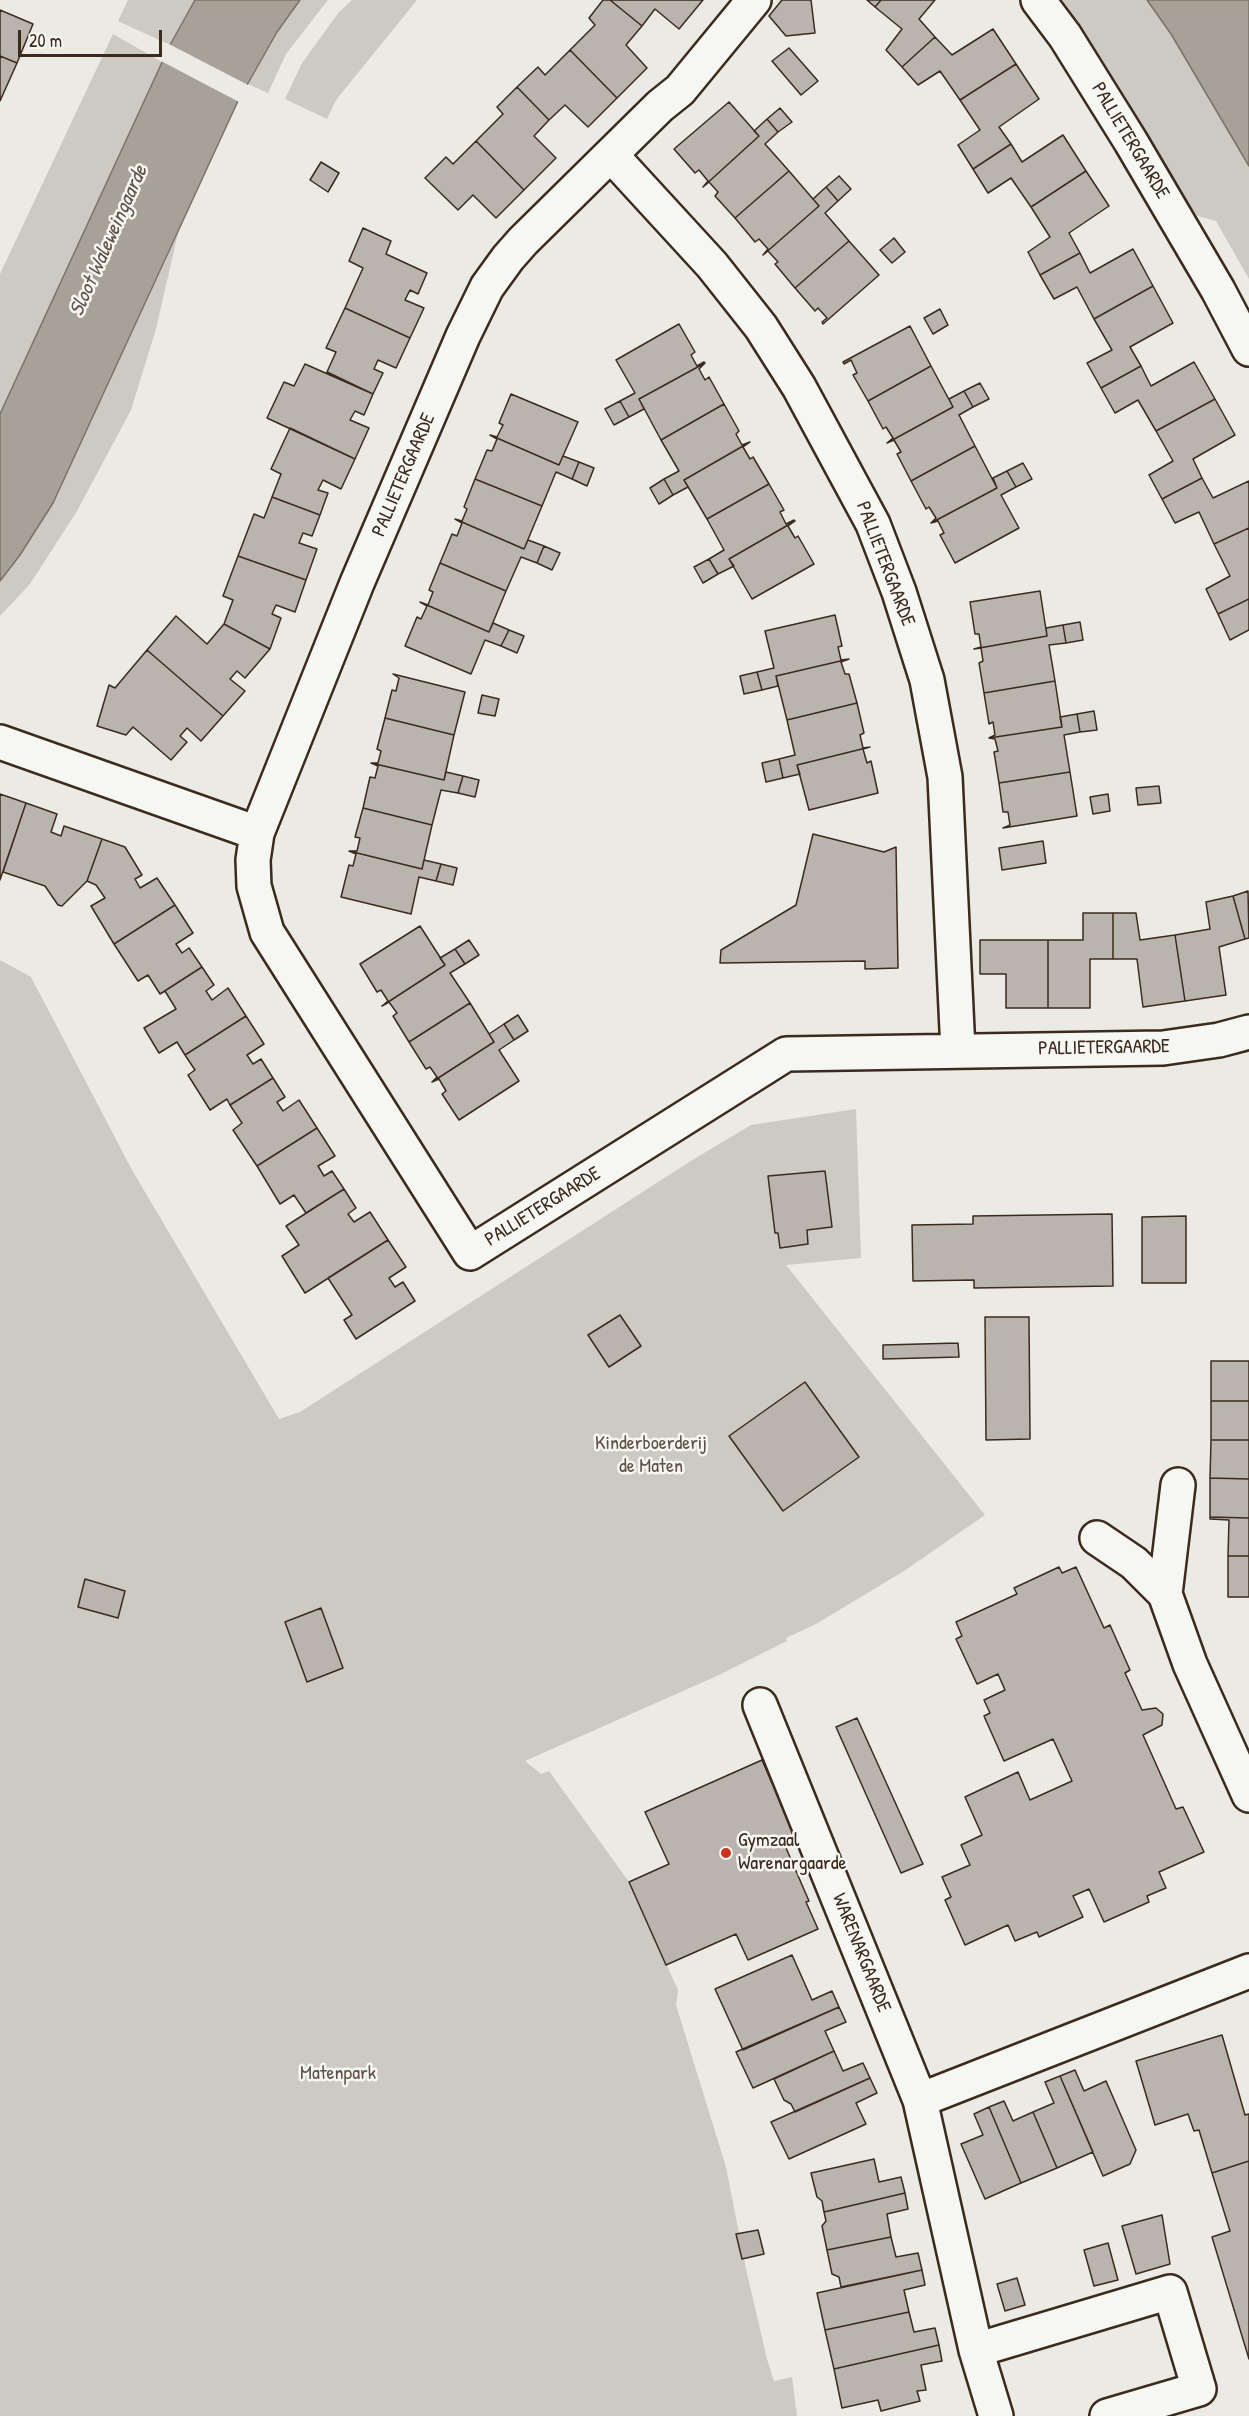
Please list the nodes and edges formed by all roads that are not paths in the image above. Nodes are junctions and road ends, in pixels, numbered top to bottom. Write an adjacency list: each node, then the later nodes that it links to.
1 (754, 0): 3 (street, PALLIETERGAARDE)
2 (1038, 0): 4 (street, PALLIETERGAARDE)
3 (611, 155): 6 (street, PALLIETERGAARDE); 8 (street, PALLIETERGAARDE)
4 (1249, 349)
5 (0, 742): 6 (street)
6 (257, 833): 8 (street, PALLIETERGAARDE)
7 (1249, 1032): 8 (street, PALLIETERGAARDE)
8 (958, 1051)
9 (1178, 1485): 11 (street)
10 (1097, 1538): 11 (street)
11 (1164, 1594): 13 (street)
12 (760, 1706): 15 (street, WARENARGAARDE)
13 (1249, 1795)
14 (1249, 1971): 15 (street)
15 (920, 2100): 16 (street, WARENARGAARDE)
16 (976, 2350): 17 (street, WARENARGAARDE); 18 (street)
17 (996, 2416)
18 (1107, 2416)

